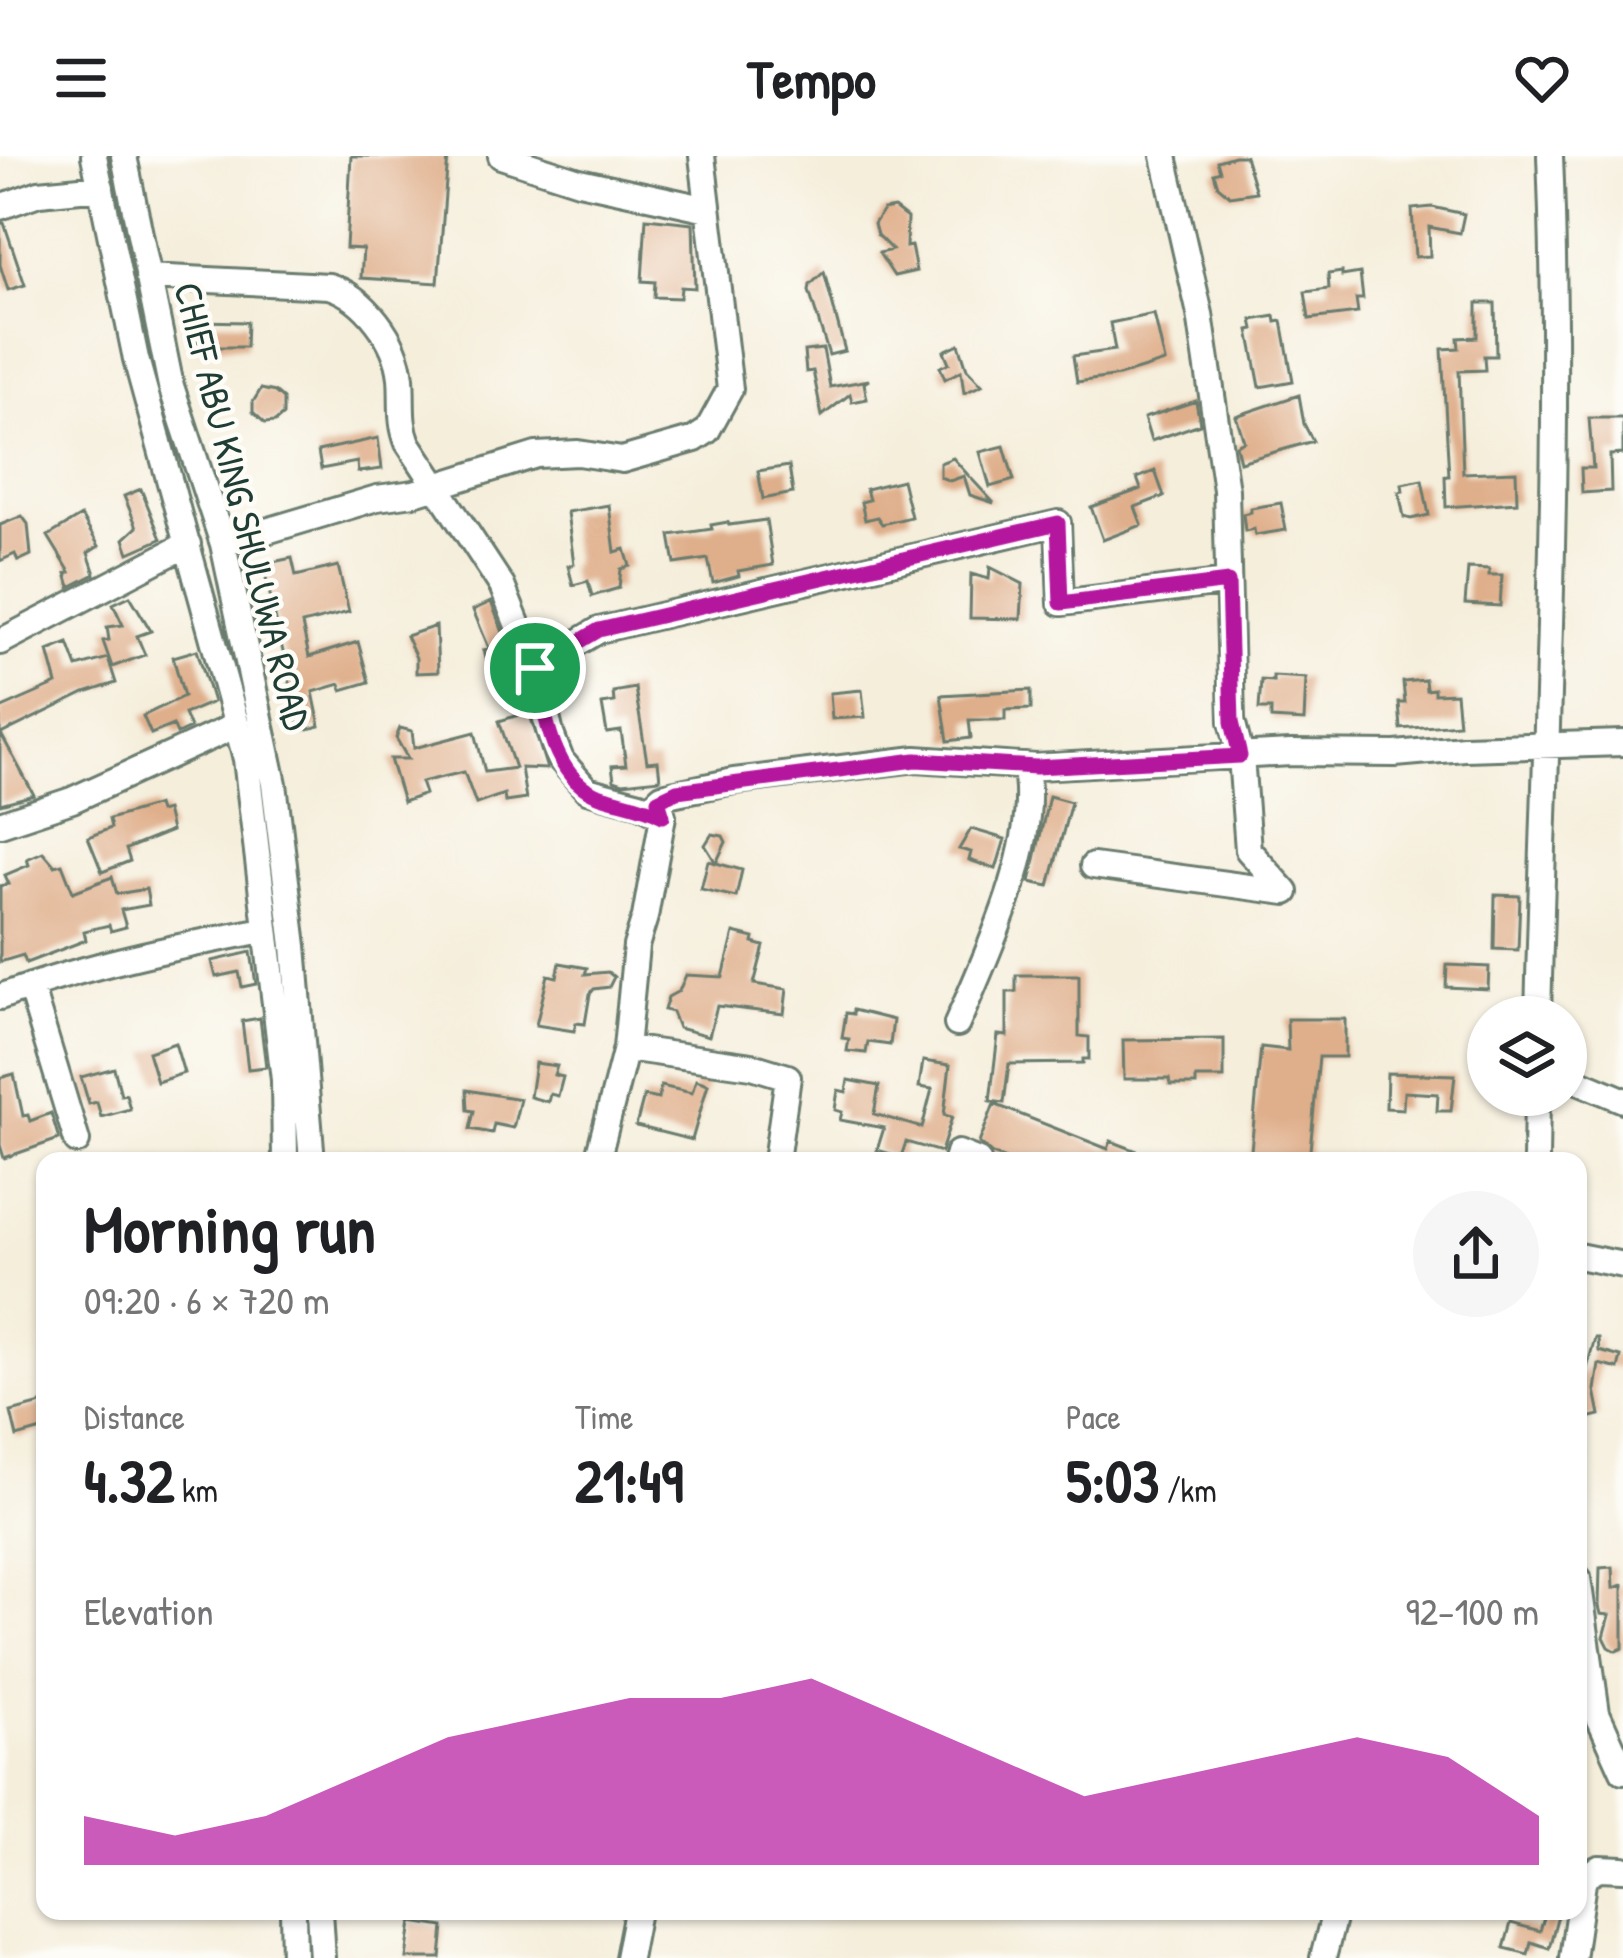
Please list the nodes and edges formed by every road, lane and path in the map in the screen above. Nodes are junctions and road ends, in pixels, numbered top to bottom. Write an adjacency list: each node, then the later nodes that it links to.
1 (94, 156): 7 (street)
2 (124, 156): 10 (street, CHIEF ABU KING SHULUWA ROAD)
3 (501, 156): 9 (street)
4 (702, 156): 9 (street)
5 (1164, 156): 14 (street)
6 (1550, 156): 19 (street)
7 (101, 187): 8 (street); 12 (street)
8 (0, 207)
9 (708, 209): 11 (street)
10 (148, 277): 11 (street); 13 (street, CHIEF ABU KING SHULUWA ROAD)
11 (435, 486): 13 (street); 16 (street)
12 (188, 544): 15 (street); 17 (street)
13 (223, 544): 36 (street, CHIEF ABU KING SHULUWA ROAD)
14 (1228, 582): 16 (street); 20 (street)
15 (0, 642)
16 (535, 668): 22 (street)
17 (237, 725): 23 (street); 25 (street)
18 (1623, 743): 19 (street)
19 (1544, 744): 20 (street); 27 (street)
20 (1240, 756): 21 (street); 24 (street)
21 (1025, 766): 22 (street); 29 (street)
22 (654, 807): 30 (street)
23 (0, 824)
24 (1093, 866)
25 (264, 930): 26 (street); 35 (street)
26 (30, 986): 28 (street); 34 (street)
27 (1538, 996)
28 (0, 997)
29 (957, 1024)
30 (626, 1048): 37 (street); 38 (street)
31 (1587, 1085): 32 (street)
32 (1623, 1100)
33 (1537, 1116): 39 (street)
34 (77, 1141)
35 (285, 1152)
36 (311, 1152)
37 (599, 1152)
38 (777, 1152)
39 (1536, 1152)
40 (1587, 1258): 41 (street)
41 (1623, 1265)
42 (1587, 1642): 43 (street)
43 (1623, 1771)
44 (1623, 1869): 45 (street)
45 (1587, 1873)
46 (293, 1920): 51 (street)
47 (320, 1920): 52 (street)
48 (635, 1920): 53 (street)
49 (1333, 1920): 54 (street)
50 (1576, 1920): 55 (street)
51 (294, 1958)
52 (322, 1958)
53 (628, 1958)
54 (1323, 1958)
55 (1572, 1958)

